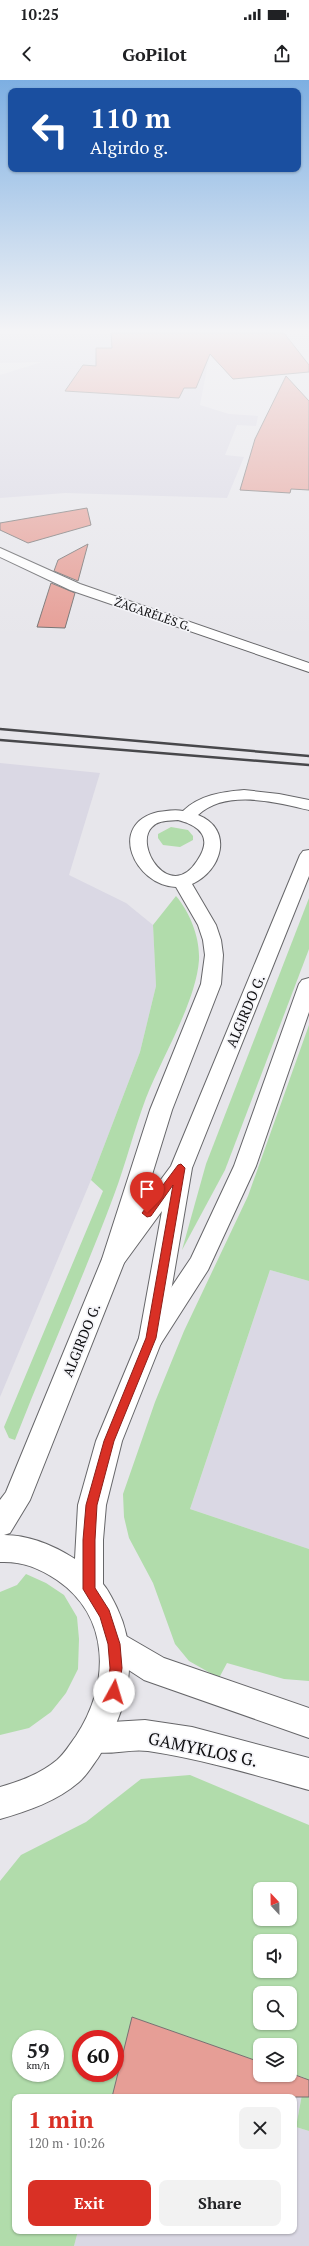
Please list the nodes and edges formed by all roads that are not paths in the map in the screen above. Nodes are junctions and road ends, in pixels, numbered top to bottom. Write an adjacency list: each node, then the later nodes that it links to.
1 (0, 552): 2 (street, ŽAGARĖLĖS G.)
2 (307, 665)
3 (309, 805): 4 (street)
4 (186, 816): 6 (street); 6 (street)
5 (309, 855): 9 (street, ALGIRDO G.)
6 (181, 881): 10 (street)
7 (309, 984): 8 (street)
8 (301, 1026): 11 (street)
9 (181, 1168): 10 (street, ALGIRDO G.); 11 (street, ALGIRDO G.)
10 (114, 1259): 12 (street, ALGIRDO G.)
11 (151, 1338): 14 (street, ALGIRDO G.)
12 (0, 1524)
13 (0, 1549): 14 (street)
14 (89, 1589): 15 (street)
15 (114, 1644): 16 (street); 17 (street)
16 (309, 1723)
17 (95, 1738): 18 (street, GAMYKLOS G.); 19 (street)
18 (309, 1774)
19 (0, 1803)

